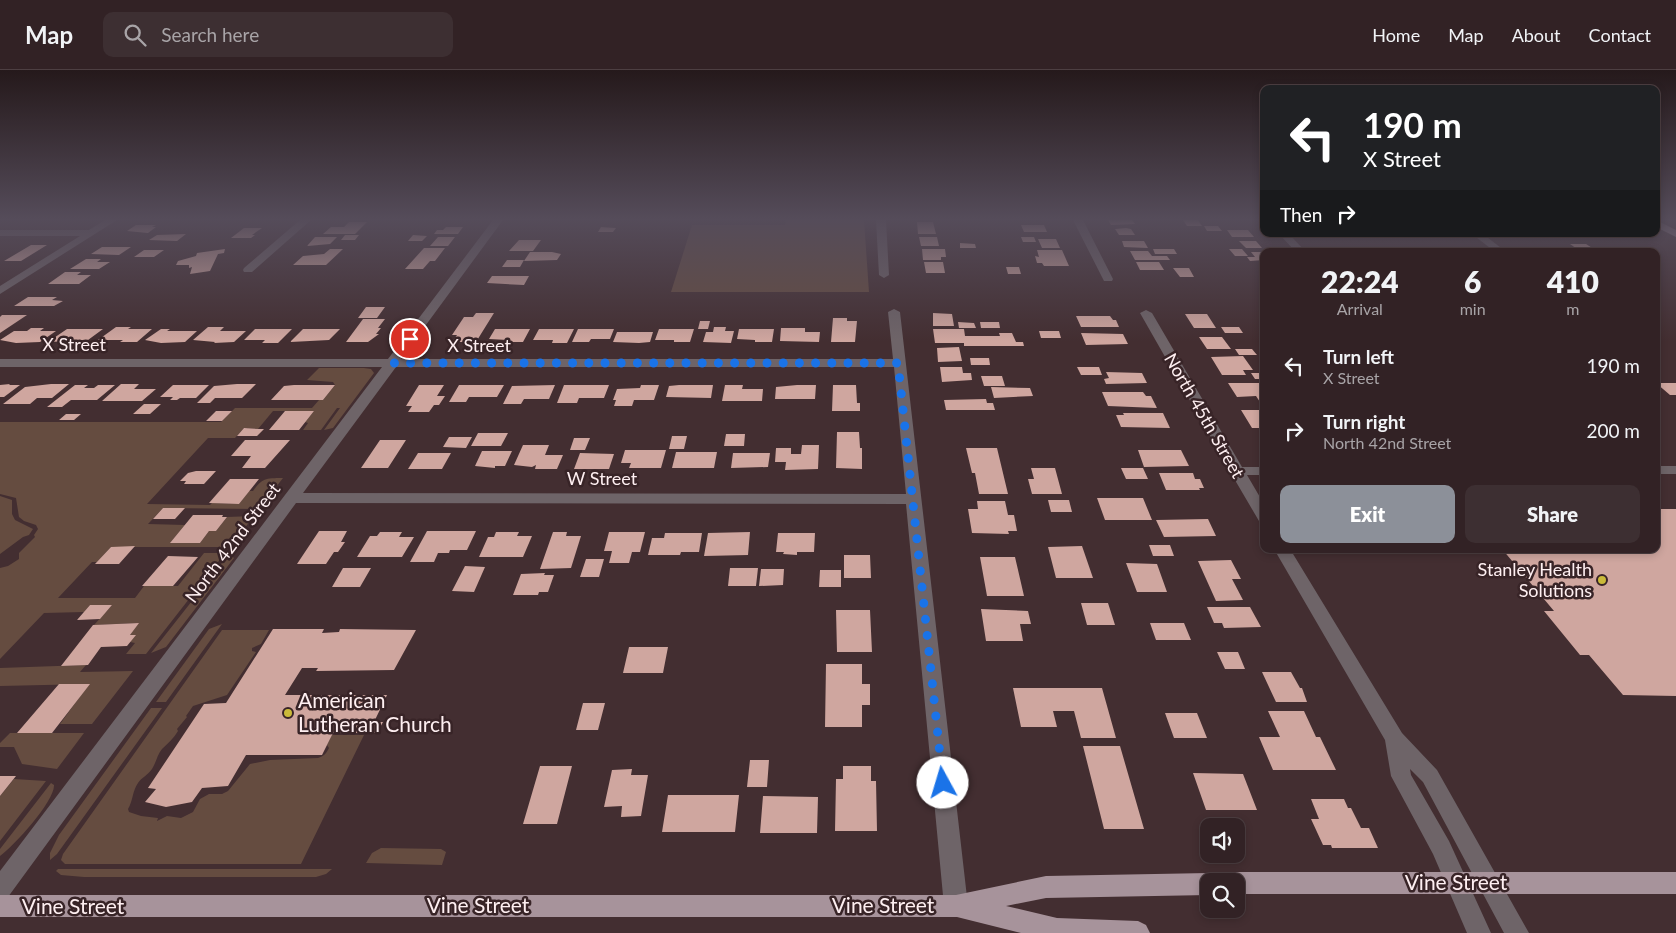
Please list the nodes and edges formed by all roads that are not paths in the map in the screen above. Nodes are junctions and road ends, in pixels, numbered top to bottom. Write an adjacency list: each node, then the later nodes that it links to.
1 (47, 260): 9 (street)
2 (259, 260): 6 (street)
3 (468, 260): 13 (street, North 42nd Street)
4 (883, 260): 7 (street)
5 (1098, 260): 8 (street)
6 (248, 270)
7 (884, 275)
8 (1108, 279)
9 (0, 290)
10 (894, 312): 14 (street)
11 (1146, 313): 17 (street, North 45th Street)
12 (0, 362): 13 (street, X Street)
13 (392, 363): 14 (street, X Street); 19 (street, North 42nd Street)
14 (898, 363): 20 (street)
15 (1660, 470): 16 (street)
16 (1676, 470)
17 (1235, 471): 18 (street); 21 (street, North 45th Street)
18 (1260, 471)
19 (292, 498): 20 (street, W Street); 29 (street, North 42nd Street)
20 (913, 499): 31 (street)
21 (1260, 512)
22 (1284, 553): 23 (street)
23 (1395, 739): 25 (street); 26 (street)
24 (1245, 883): 25 (main road, Vine Street)
25 (1456, 883): 26 (main road, Vine Street); 33 (street)
26 (1491, 883): 27 (main road, Vine Street); 34 (street)
27 (1676, 883)
28 (1200, 884): 31 (main road, Vine Street)
29 (0, 889)
30 (0, 906): 31 (main road, Vine Street)
31 (956, 906): 32 (main road, Vine Street)
32 (1138, 933)
33 (1479, 933)
34 (1517, 933)

